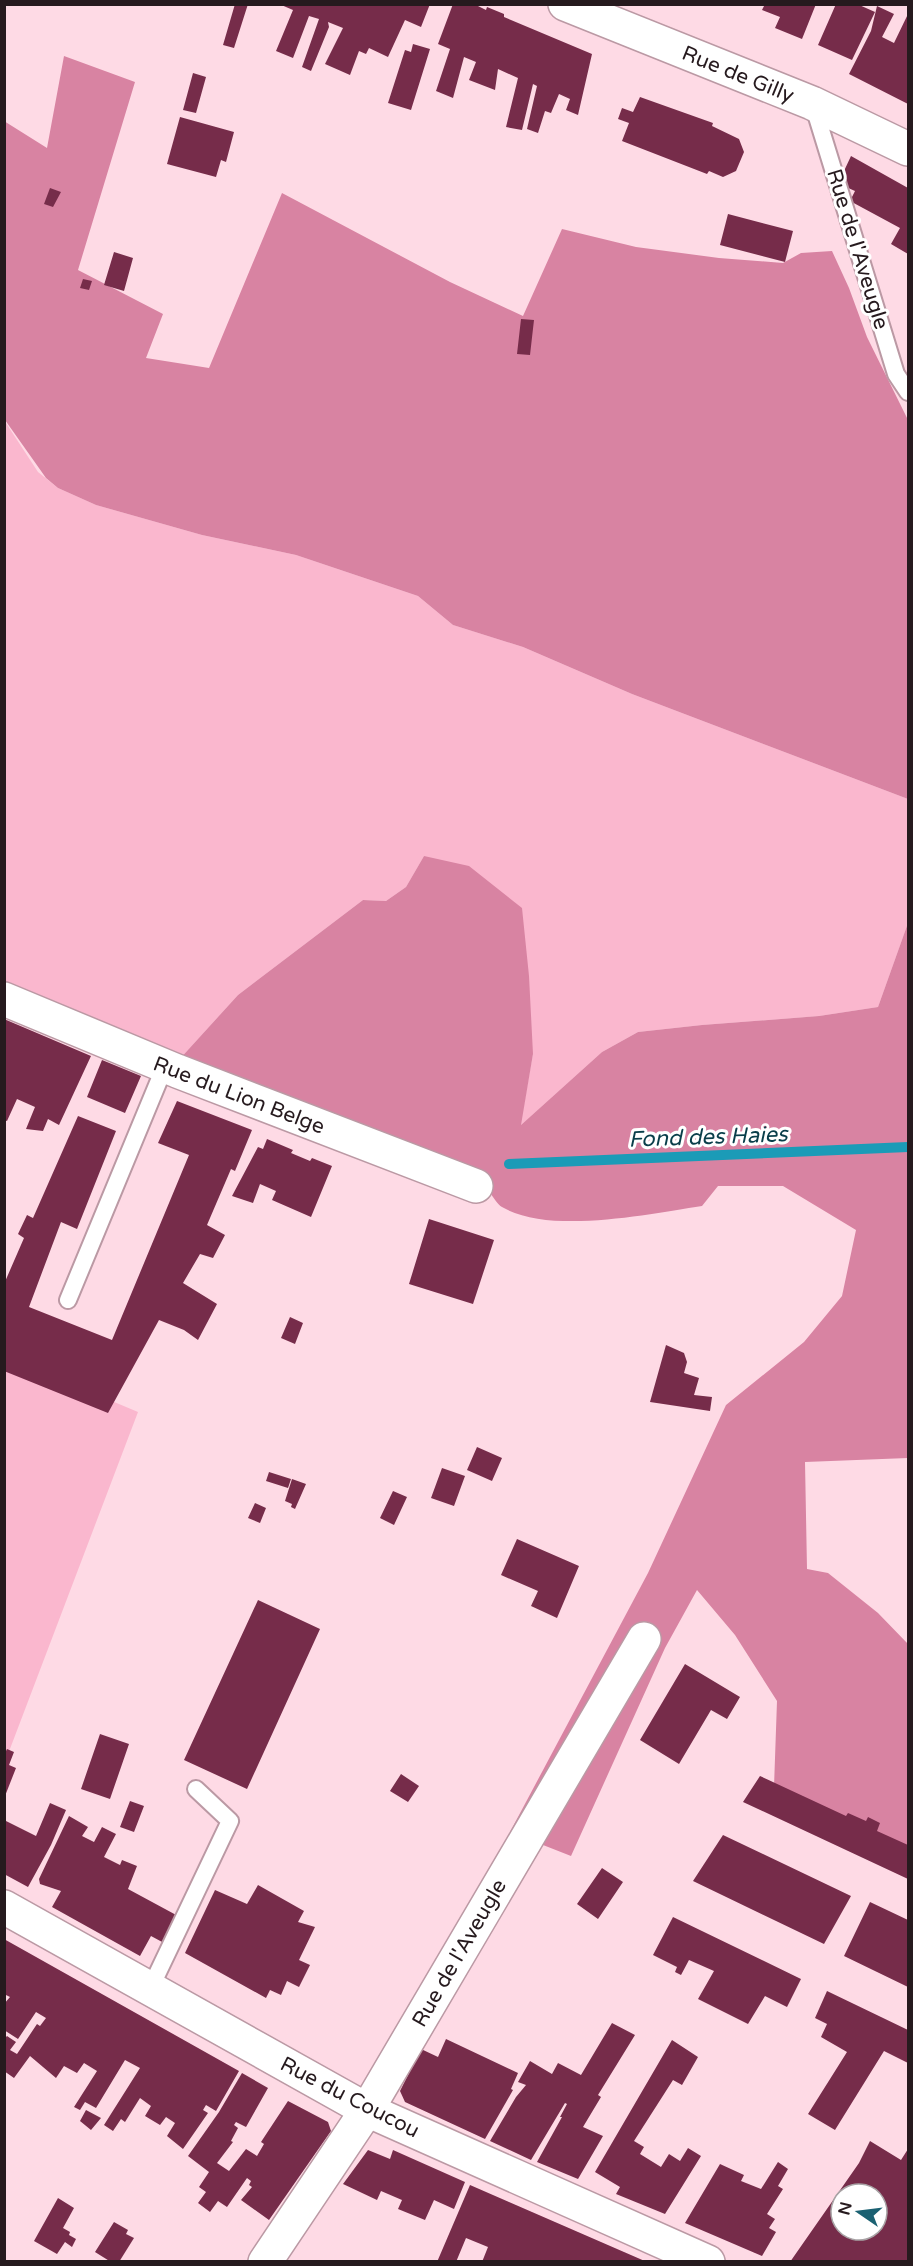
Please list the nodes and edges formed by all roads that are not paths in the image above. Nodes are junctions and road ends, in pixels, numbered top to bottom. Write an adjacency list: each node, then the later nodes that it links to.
1 (565, 4): 2 (street, Rue de Gilly)
2 (812, 103): 3 (street, Rue de Gilly); 4 (lane, Rue de l'Aveugle)
3 (909, 149)
4 (909, 392)
5 (4, 999): 6 (street, Rue du Lion Belge)
6 (165, 1066): 7 (street, Rue du Lion Belge); 8 (lane)
7 (476, 1186)
8 (68, 1300)
9 (644, 1639): 13 (street, Rue de l'Aveugle)
10 (196, 1789): 12 (lane)
11 (4, 1907): 12 (street, Rue du Coucou)
12 (150, 1989): 13 (street, Rue du Coucou)
13 (367, 2110): 14 (street, Rue de l'Aveugle); 15 (street, Rue du Coucou)
14 (265, 2262)
15 (708, 2262)

